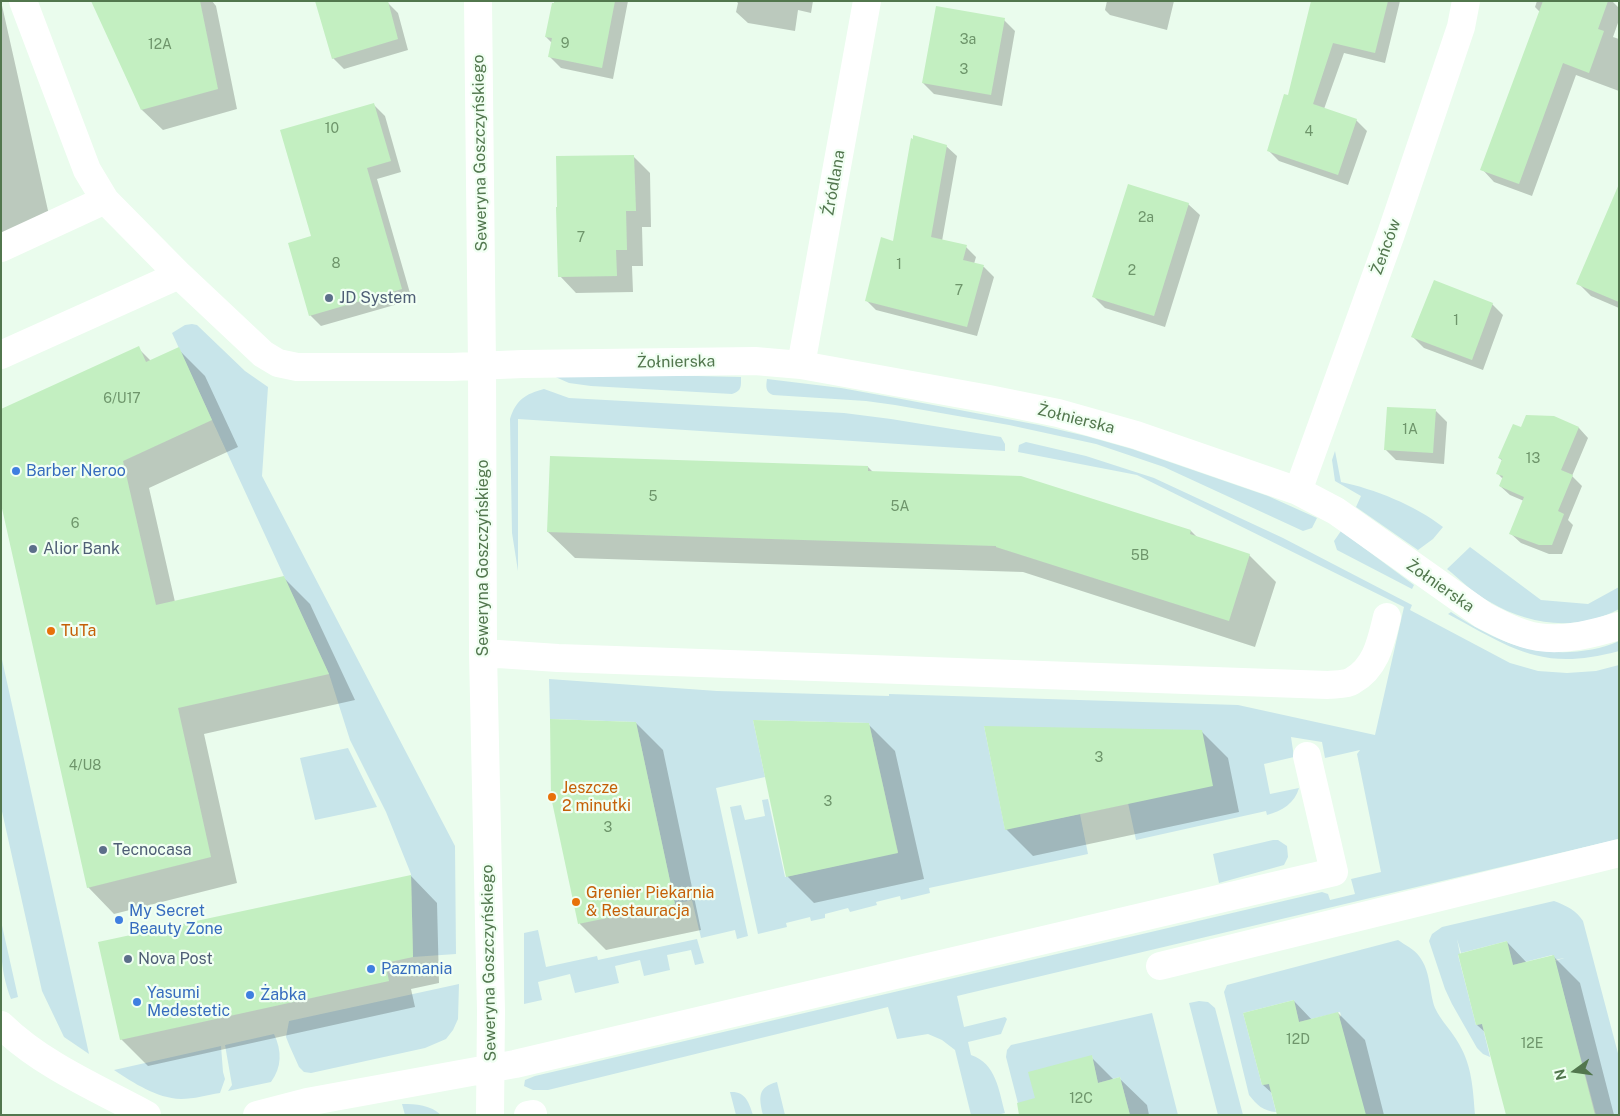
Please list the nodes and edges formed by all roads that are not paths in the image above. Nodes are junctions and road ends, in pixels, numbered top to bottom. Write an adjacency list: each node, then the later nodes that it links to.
1 (23, 1): 5 (street, Żołnierska)
2 (478, 1): 9 (street, Seweryna Goszczyńskiego)
3 (867, 1): 10 (street, Źródlana)
4 (1466, 1): 11 (street, Żeńców)
5 (105, 200): 6 (street); 7 (street, Żołnierska)
6 (1, 248)
7 (179, 275): 8 (street); 9 (street, Żołnierska)
8 (1, 355)
9 (482, 365): 10 (street, Żołnierska); 14 (street, Seweryna Goszczyńskiego)
10 (802, 366): 11 (street, Żołnierska)
11 (1298, 491): 13 (street, Żołnierska)
12 (1387, 617): 14 (street)
13 (1619, 626)
14 (483, 654): 19 (street, Seweryna Goszczyńskiego)
15 (1307, 756): 19 (street)
16 (1618, 845): 17 (street)
17 (1160, 966)
18 (1, 1024): 20 (street)
19 (491, 1069): 21 (street); 22 (street, Seweryna Goszczyńskiego)
20 (147, 1115)
21 (257, 1115)
22 (490, 1115)

